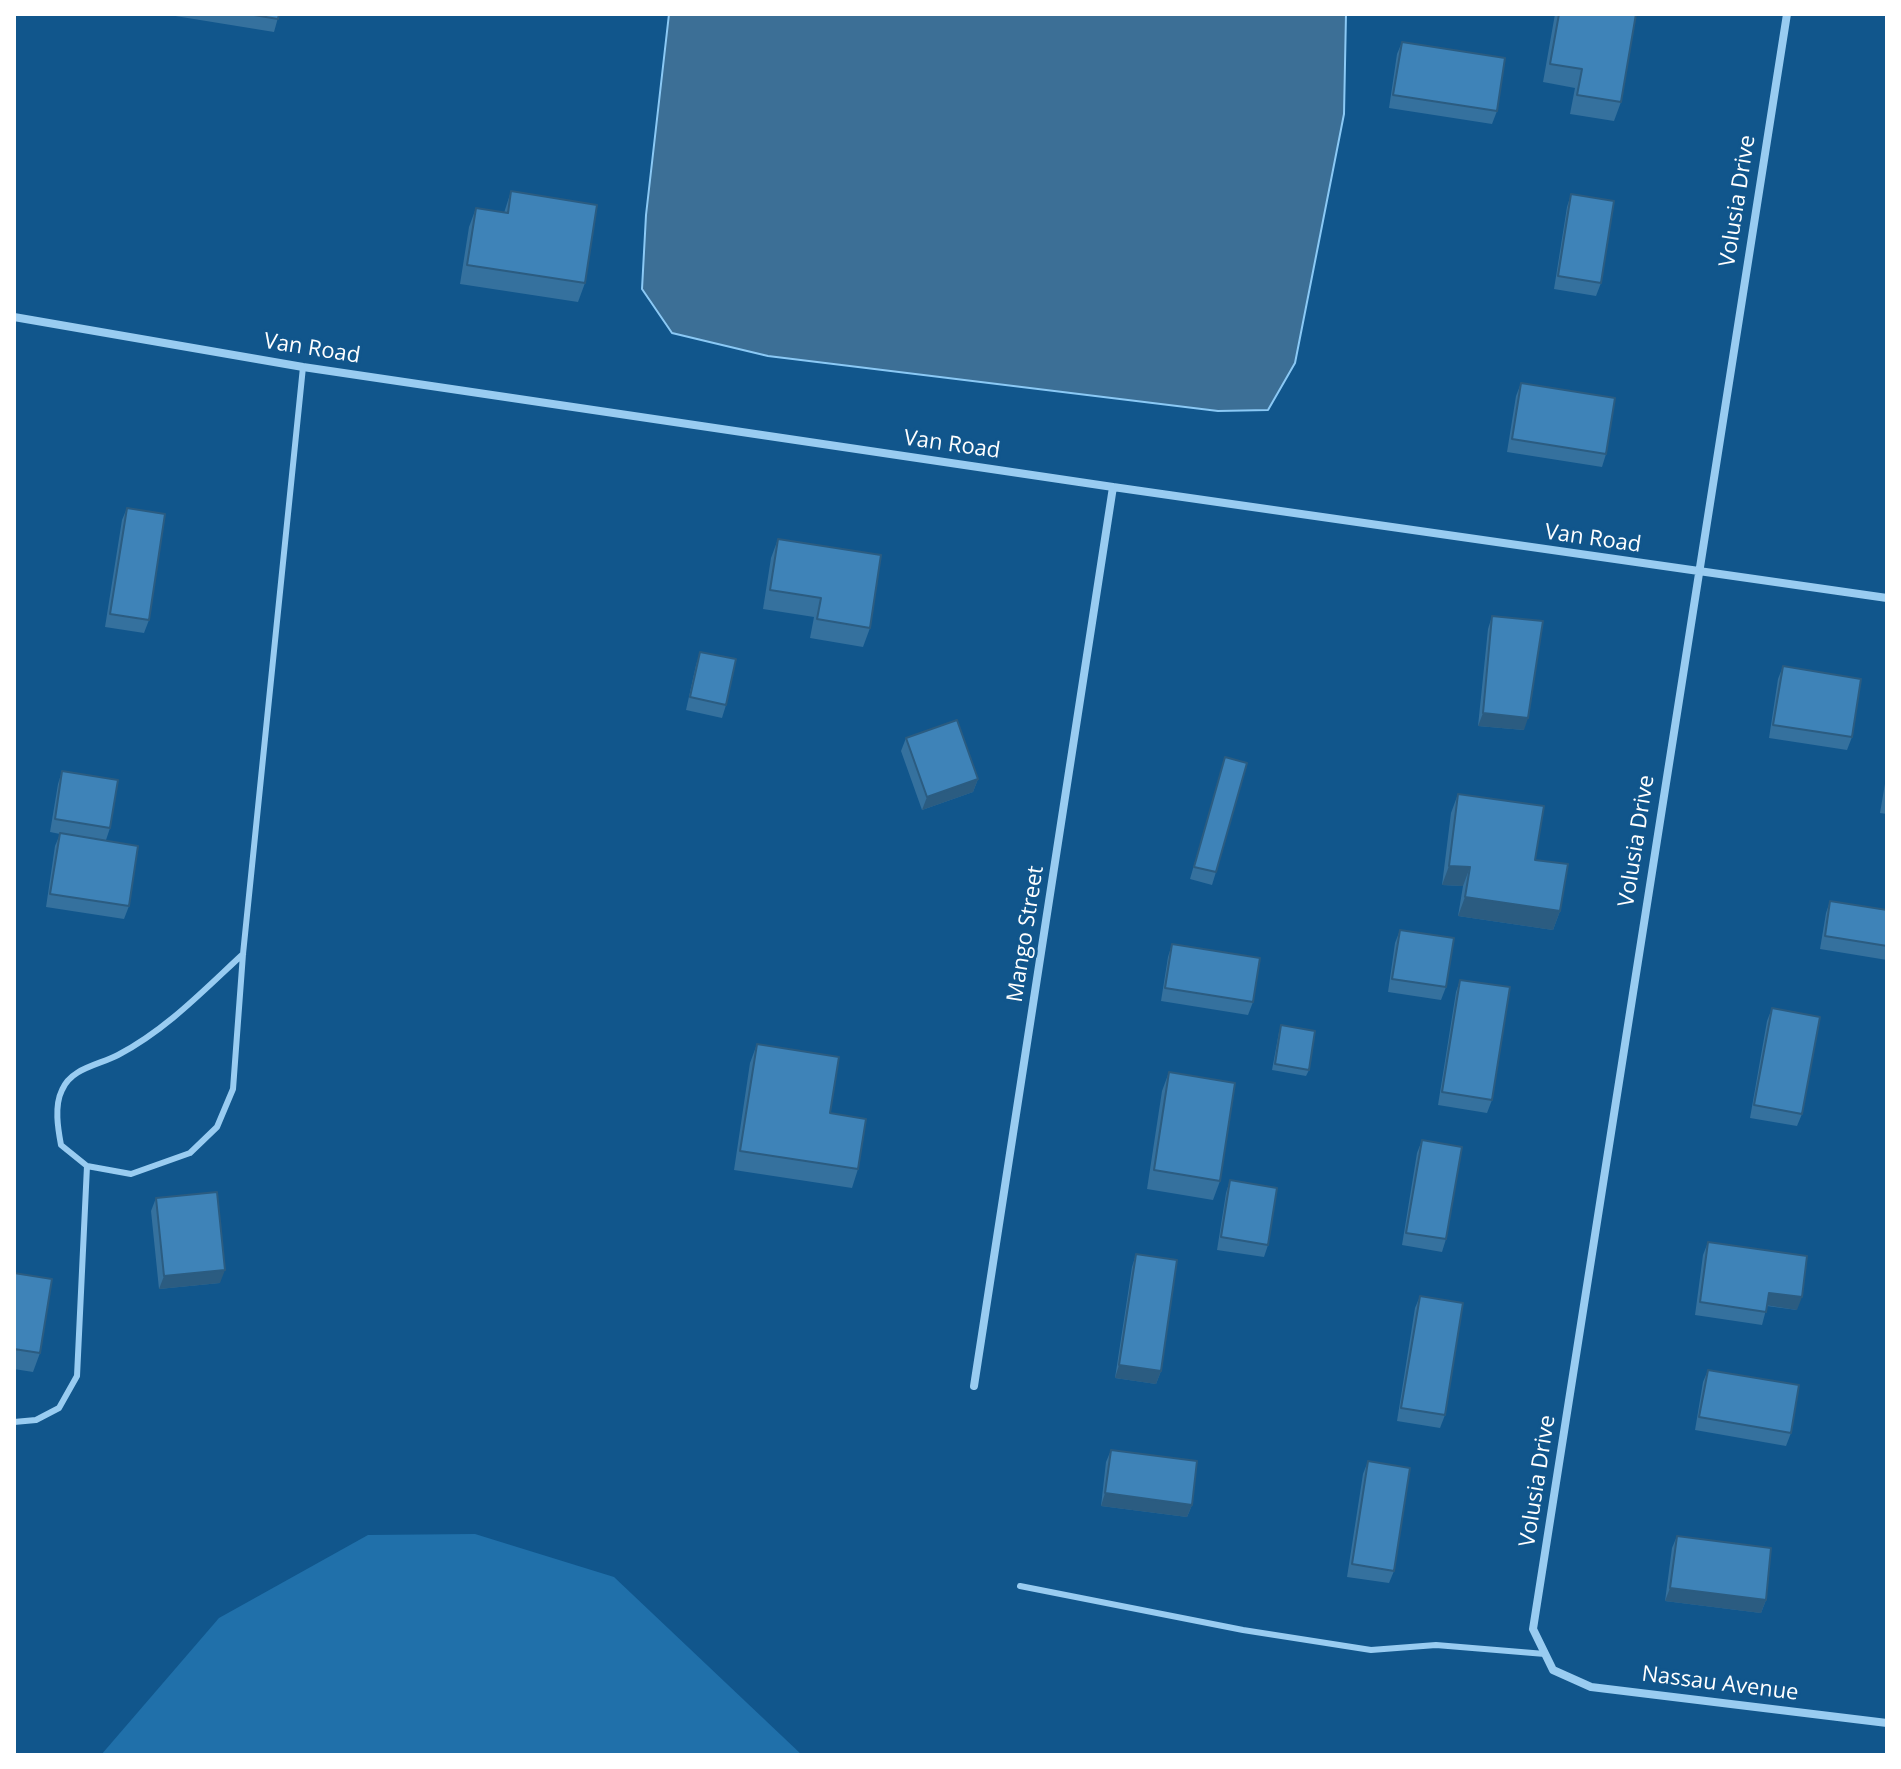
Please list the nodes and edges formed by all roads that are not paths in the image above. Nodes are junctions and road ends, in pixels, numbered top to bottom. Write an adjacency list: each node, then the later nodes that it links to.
1 (1787, 14): 5 (street, Volusia Drive)
2 (14, 317): 3 (street, Van Road)
3 (303, 367): 4 (street, Van Road); 7 (lane)
4 (1113, 487): 5 (street, Van Road); 9 (street, Mango Street)
5 (1697, 572): 6 (street, Van Road); 12 (street, Volusia Drive)
6 (1887, 598)
7 (243, 954): 8 (lane); 8 (lane)
8 (87, 1166): 10 (lane)
9 (974, 1386)
10 (14, 1422)
11 (1020, 1586): 12 (lane)
12 (1545, 1654): 13 (street, Volusia Drive)
13 (1553, 1670): 14 (street, Nassau Avenue)
14 (1887, 1723)

